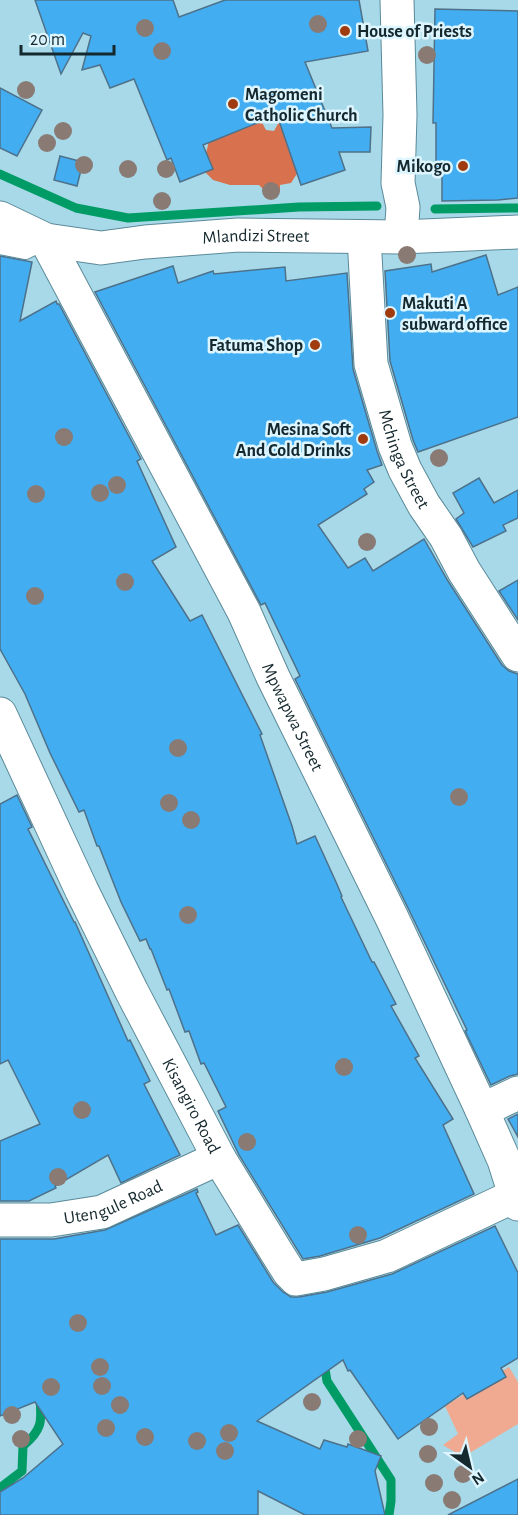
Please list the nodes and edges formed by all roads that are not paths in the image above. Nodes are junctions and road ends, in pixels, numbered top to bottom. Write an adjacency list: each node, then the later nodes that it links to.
1 (396, 0): 5 (street)
2 (0, 218): 6 (street, Mlandizi Street)
3 (518, 232): 5 (street, Mlandizi Street)
4 (364, 237): 5 (street, Mlandizi Street); 6 (street, Mlandizi Street); 8 (street, Mchinga Street)
5 (401, 237)
6 (46, 240): 7 (lane); 11 (street, Mpwapwa Street)
7 (0, 245)
8 (518, 655)
9 (0, 714): 13 (street, Kisangiro Road)
10 (518, 1093): 11 (street)
11 (481, 1108): 12 (street, Mpwapwa Street)
12 (511, 1157): 14 (street, Mpwapwa Street)
13 (219, 1158): 14 (street, Kisangiro Road); 15 (street, Utengule Road)
14 (516, 1200)
15 (0, 1220)

